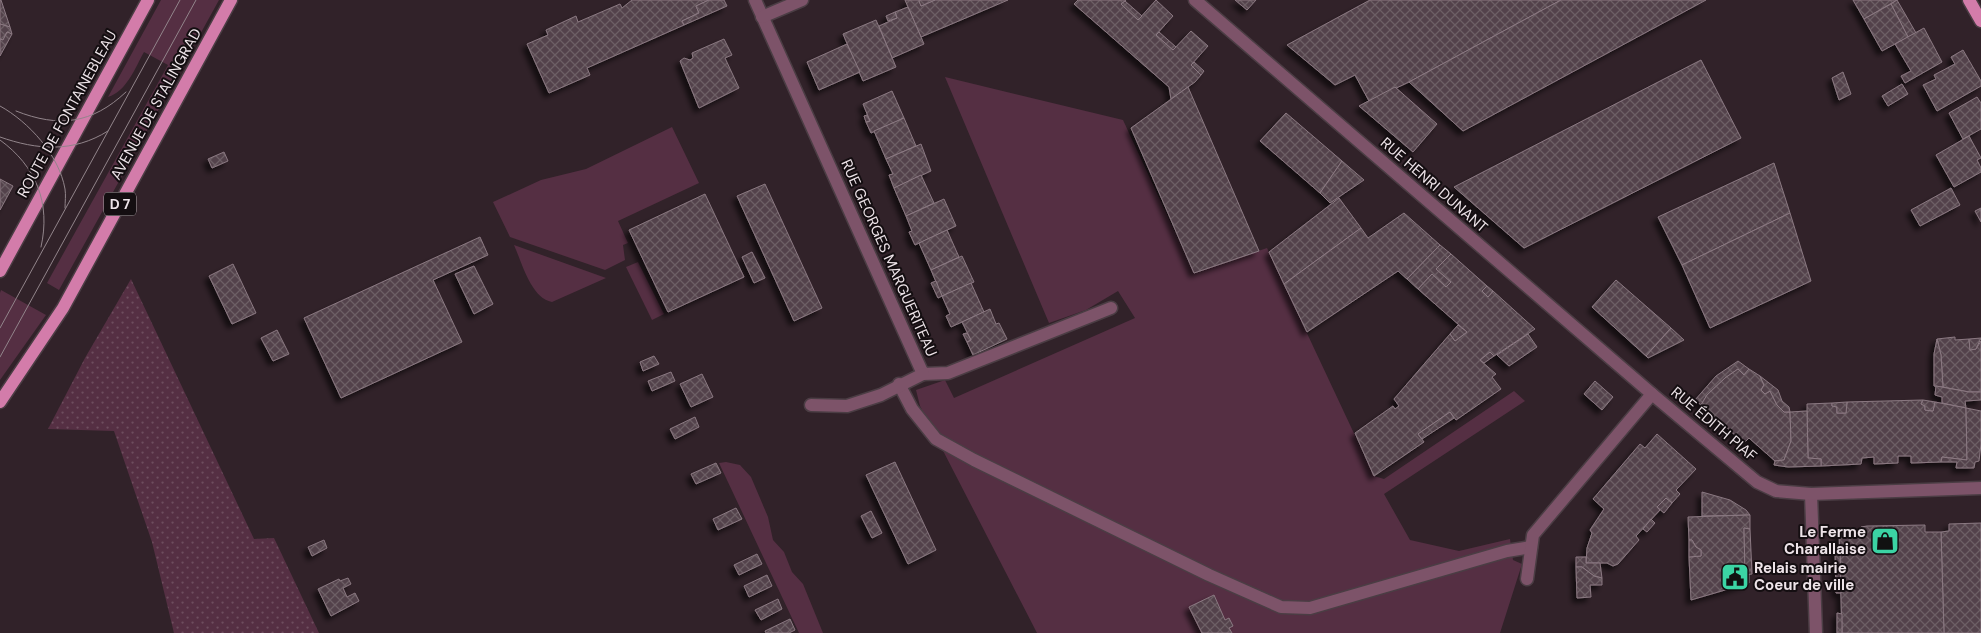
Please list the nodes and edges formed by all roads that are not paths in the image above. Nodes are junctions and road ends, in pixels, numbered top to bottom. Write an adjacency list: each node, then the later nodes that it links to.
1 (148, 0): 9 (main road, ROUTE DE FONTAINEBLEAU)
2 (231, 0): 14 (main road, AVENUE DE STALINGRAD / D 7)
3 (754, 0): 7 (street, RUE GEORGES MARGUERITEAU)
4 (802, 0): 7 (street)
5 (1195, 0): 13 (street, RUE HENRI DUNANT)
6 (1969, 0): 8 (main road)
7 (762, 17): 11 (street, RUE GEORGES MARGUERITEAU)
8 (1981, 21)
9 (0, 271)
10 (1112, 308): 11 (street, RUE GEORGES MARGUERITEAU)
11 (923, 374): 12 (street)
12 (899, 384): 15 (street); 18 (street)
13 (1652, 394): 17 (street, RUE ÉDITH PIAF); 18 (street, RUE ÉDITH PIAF)
14 (0, 402)
15 (811, 405)
16 (1981, 488): 17 (street, RUE ÉDITH PIAF)
17 (1811, 494): 20 (street)
18 (1531, 547): 19 (street, RUE ÉDITH PIAF)
19 (1527, 579)
20 (1816, 633)

